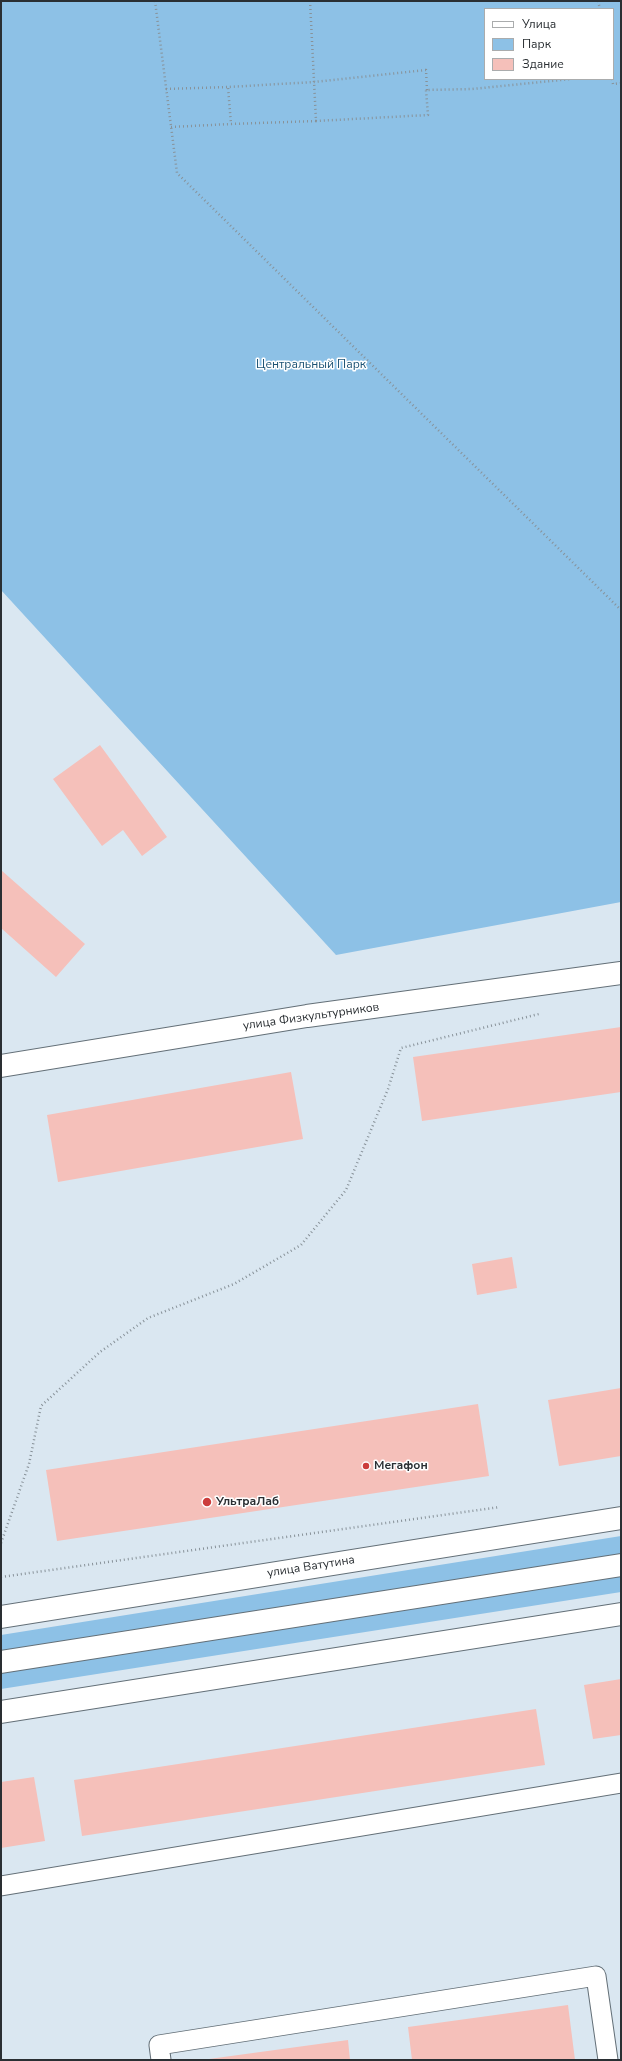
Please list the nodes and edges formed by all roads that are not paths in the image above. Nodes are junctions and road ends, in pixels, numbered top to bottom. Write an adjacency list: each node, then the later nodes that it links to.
1 (621, 973): 2 (street, улица Физкультурников)
2 (1, 1066)
3 (621, 1518): 6 (street, улица Ватутина)
4 (621, 1566): 7 (street)
5 (621, 1614): 8 (street)
6 (1, 1617)
7 (1, 1662)
8 (1, 1712)
9 (621, 1783): 10 (lane)
10 (1, 1886)
11 (161, 2060): 12 (lane)
12 (608, 2060)

